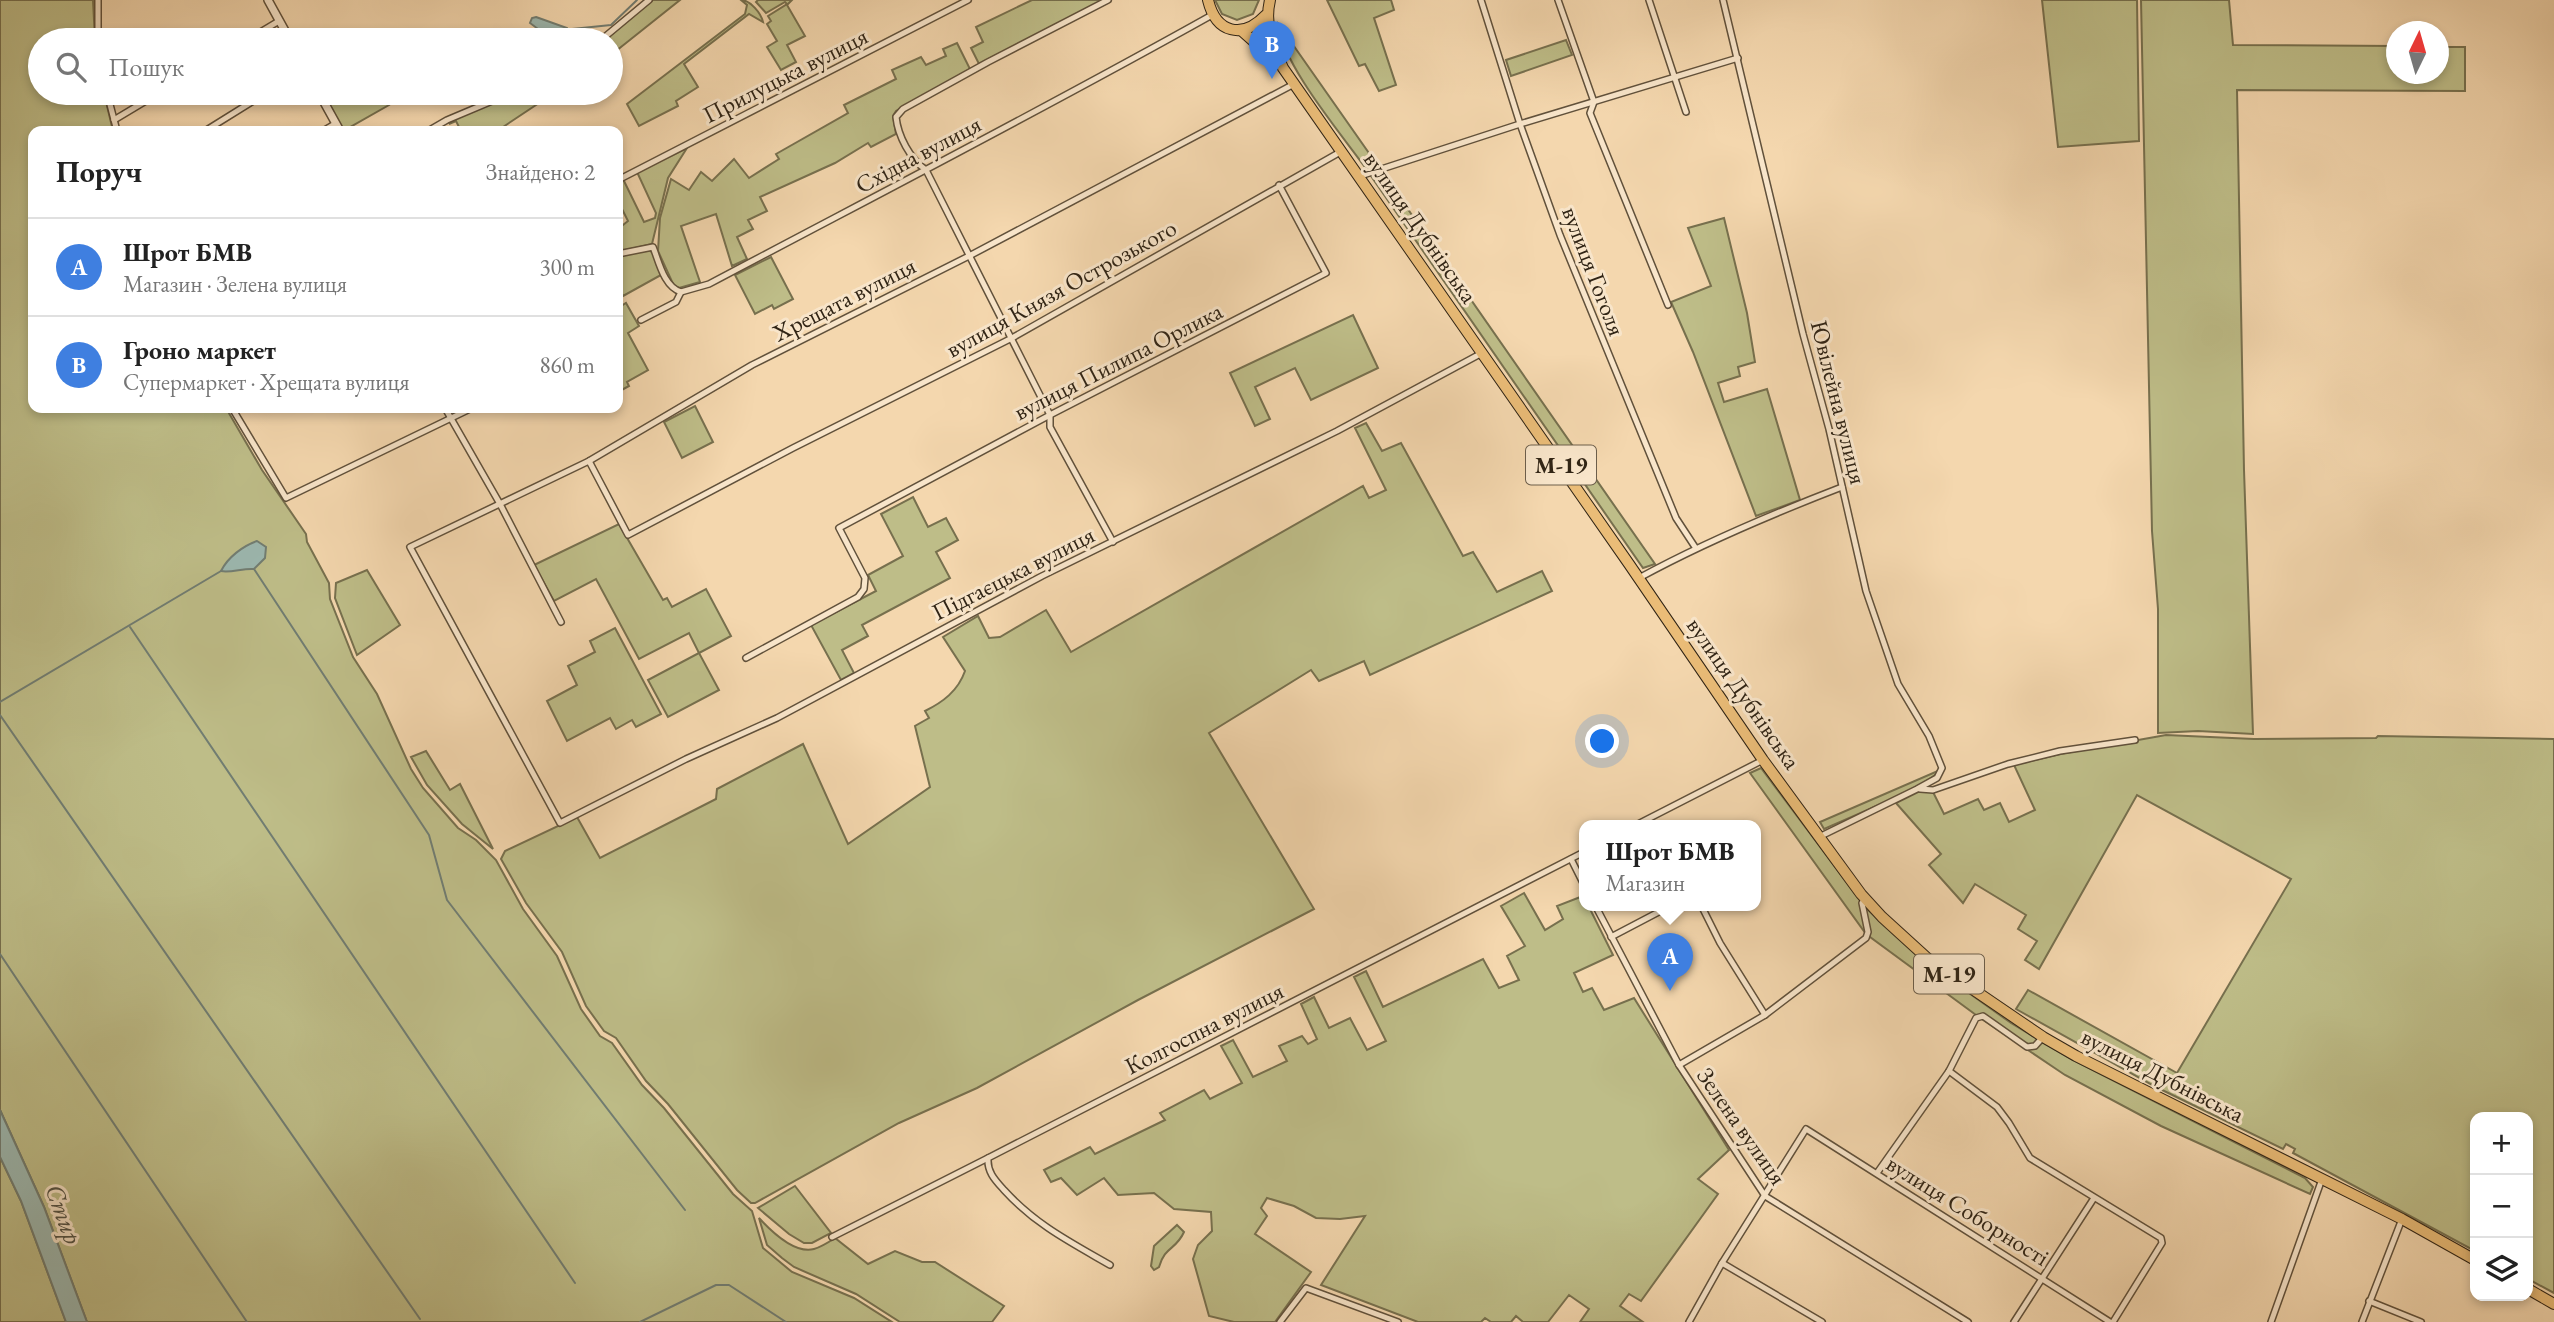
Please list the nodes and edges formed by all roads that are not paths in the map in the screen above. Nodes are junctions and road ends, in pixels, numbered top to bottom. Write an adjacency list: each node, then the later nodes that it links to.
1 (98, 0): 15 (street)
2 (268, 0): 14 (street)
3 (649, 0): 18 (street)
4 (968, 0): 40 (street, Прилуцька вулиця)
5 (1108, 0): 38 (street)
6 (1208, 0): 12 (highway)
7 (1270, 0): 13 (highway, М-19)
8 (1480, 0): 32 (street, вулиця Гоголя)
9 (1558, 0): 24 (street)
10 (1649, 0): 22 (street)
11 (1723, 0): 20 (street, Ювілейна вулиця)
12 (1212, 15): 19 (highway, М-19); 38 (street, Східна вулиця)
13 (1266, 15): 19 (highway); 21 (highway, М-19)
14 (279, 21): 16 (street); 17 (street)
15 (98, 28)
16 (267, 28)
17 (283, 28)
18 (615, 28)
19 (1242, 30): 21 (highway, М-19)
20 (1738, 58): 22 (street); 55 (street, Ювілейна вулиця)
21 (1283, 68): 23 (highway, вулиця Дубнівська / М-19)
22 (1675, 77): 24 (street); 30 (street)
23 (1294, 84): 37 (highway, вулиця Дубнівська / М-19); 43 (street, Хрещата вулиця)
24 (1594, 102): 32 (street); 45 (street)
25 (110, 105): 31 (street)
26 (139, 105): 31 (street)
27 (247, 105): 34 (street)
28 (325, 105): 35 (street)
29 (483, 105): 36 (street)
30 (1686, 112)
31 (114, 120): 33 (street)
32 (1520, 124): 39 (street); 58 (street, вулиця Гоголя)
33 (116, 126)
34 (213, 126)
35 (337, 126)
36 (437, 126)
37 (1342, 150): 39 (highway, вулиця Дубнівська / М-19); 41 (street, вулиця Князя Острозького)
38 (926, 170): 43 (street); 44 (street, Східна вулиця)
39 (1360, 176): 48 (highway, вулиця Дубнівська / М-19)
40 (623, 177)
41 (1279, 186): 47 (street, вулиця Князя Острозького); 52 (street, вулиця Пилипа Орлика)
42 (623, 253): 44 (street)
43 (971, 255): 47 (street); 54 (street, Хрещата вулиця)
44 (681, 292): 46 (street, Східна вулиця)
45 (1668, 305)
46 (641, 320)
47 (1012, 338): 52 (street); 54 (street, вулиця Князя Острозького)
48 (1482, 353): 57 (street, Підгаєцька вулиця); 59 (highway, вулиця Дубнівська / М-19)
49 (235, 413): 53 (street)
50 (449, 413): 53 (street)
51 (463, 413): 53 (street)
52 (1051, 415): 57 (street); 61 (street, вулиця Пилипа Орлика)
53 (453, 419): 56 (street)
54 (589, 461): 56 (street, Хрещата вулиця)
55 (1842, 487): 58 (street); 64 (street, Ювілейна вулиця)
56 (500, 504): 60 (street); 66 (street, Хрещата вулиця)
57 (1113, 542): 66 (street, Підгаєцька вулиця)
58 (1695, 547): 59 (street)
59 (1639, 578): 63 (highway, вулиця Дубнівська / М-19)
60 (561, 622)
61 (746, 658)
62 (2135, 740): 64 (street)
63 (1763, 760): 65 (street); 67 (highway, вулиця Дубнівська / М-19)
64 (1917, 789): 67 (street)
65 (1646, 820)
66 (560, 823)
67 (1819, 837): 71 (highway, вулиця Дубнівська / М-19)
68 (1579, 855): 69 (street, Колгоспна вулиця)
69 (1571, 859): 70 (street); 80 (street, Колгоспна вулиця)
70 (1579, 875)
71 (1865, 898): 76 (street); 77 (highway, вулиця Дубнівська / М-19)
72 (1598, 911): 75 (street, Зелена вулиця)
73 (1661, 911): 75 (street)
74 (1704, 911): 76 (street)
75 (1611, 937): 78 (street, Зелена вулиця)
76 (1765, 1015): 78 (street)
77 (2043, 1037): 79 (street); 82 (highway, вулиця Дубнівська / М-19)
78 (1679, 1065): 83 (street, Зелена вулиця)
79 (1950, 1070): 81 (street); 84 (street)
80 (988, 1158): 86 (street, Колгоспна вулиця); 89 (street)
81 (1877, 1173): 83 (street, вулиця Соборності); 90 (street, вулиця Соборності)
82 (2322, 1179): 85 (highway, М-19); 101 (street)
83 (1765, 1196): 88 (street); 98 (street, Зелена вулиця)
84 (2094, 1198): 90 (street); 100 (street)
85 (2402, 1219): 87 (highway, М-19); 92 (street)
86 (832, 1237)
87 (2470, 1257)
88 (1722, 1263): 96 (street); 97 (street)
89 (1110, 1265)
90 (2042, 1278): 99 (street); 100 (street, вулиця Соборності)
91 (2533, 1292): 93 (highway)
92 (2369, 1301): 102 (street); 103 (street)
93 (2554, 1304)
94 (1280, 1322): 95 (street)
95 (1398, 1322)
96 (1689, 1322)
97 (1822, 1322)
98 (1968, 1322)
99 (2014, 1322)
100 (2111, 1322)
101 (2271, 1322)
102 (2362, 1322)
103 (2421, 1322)

